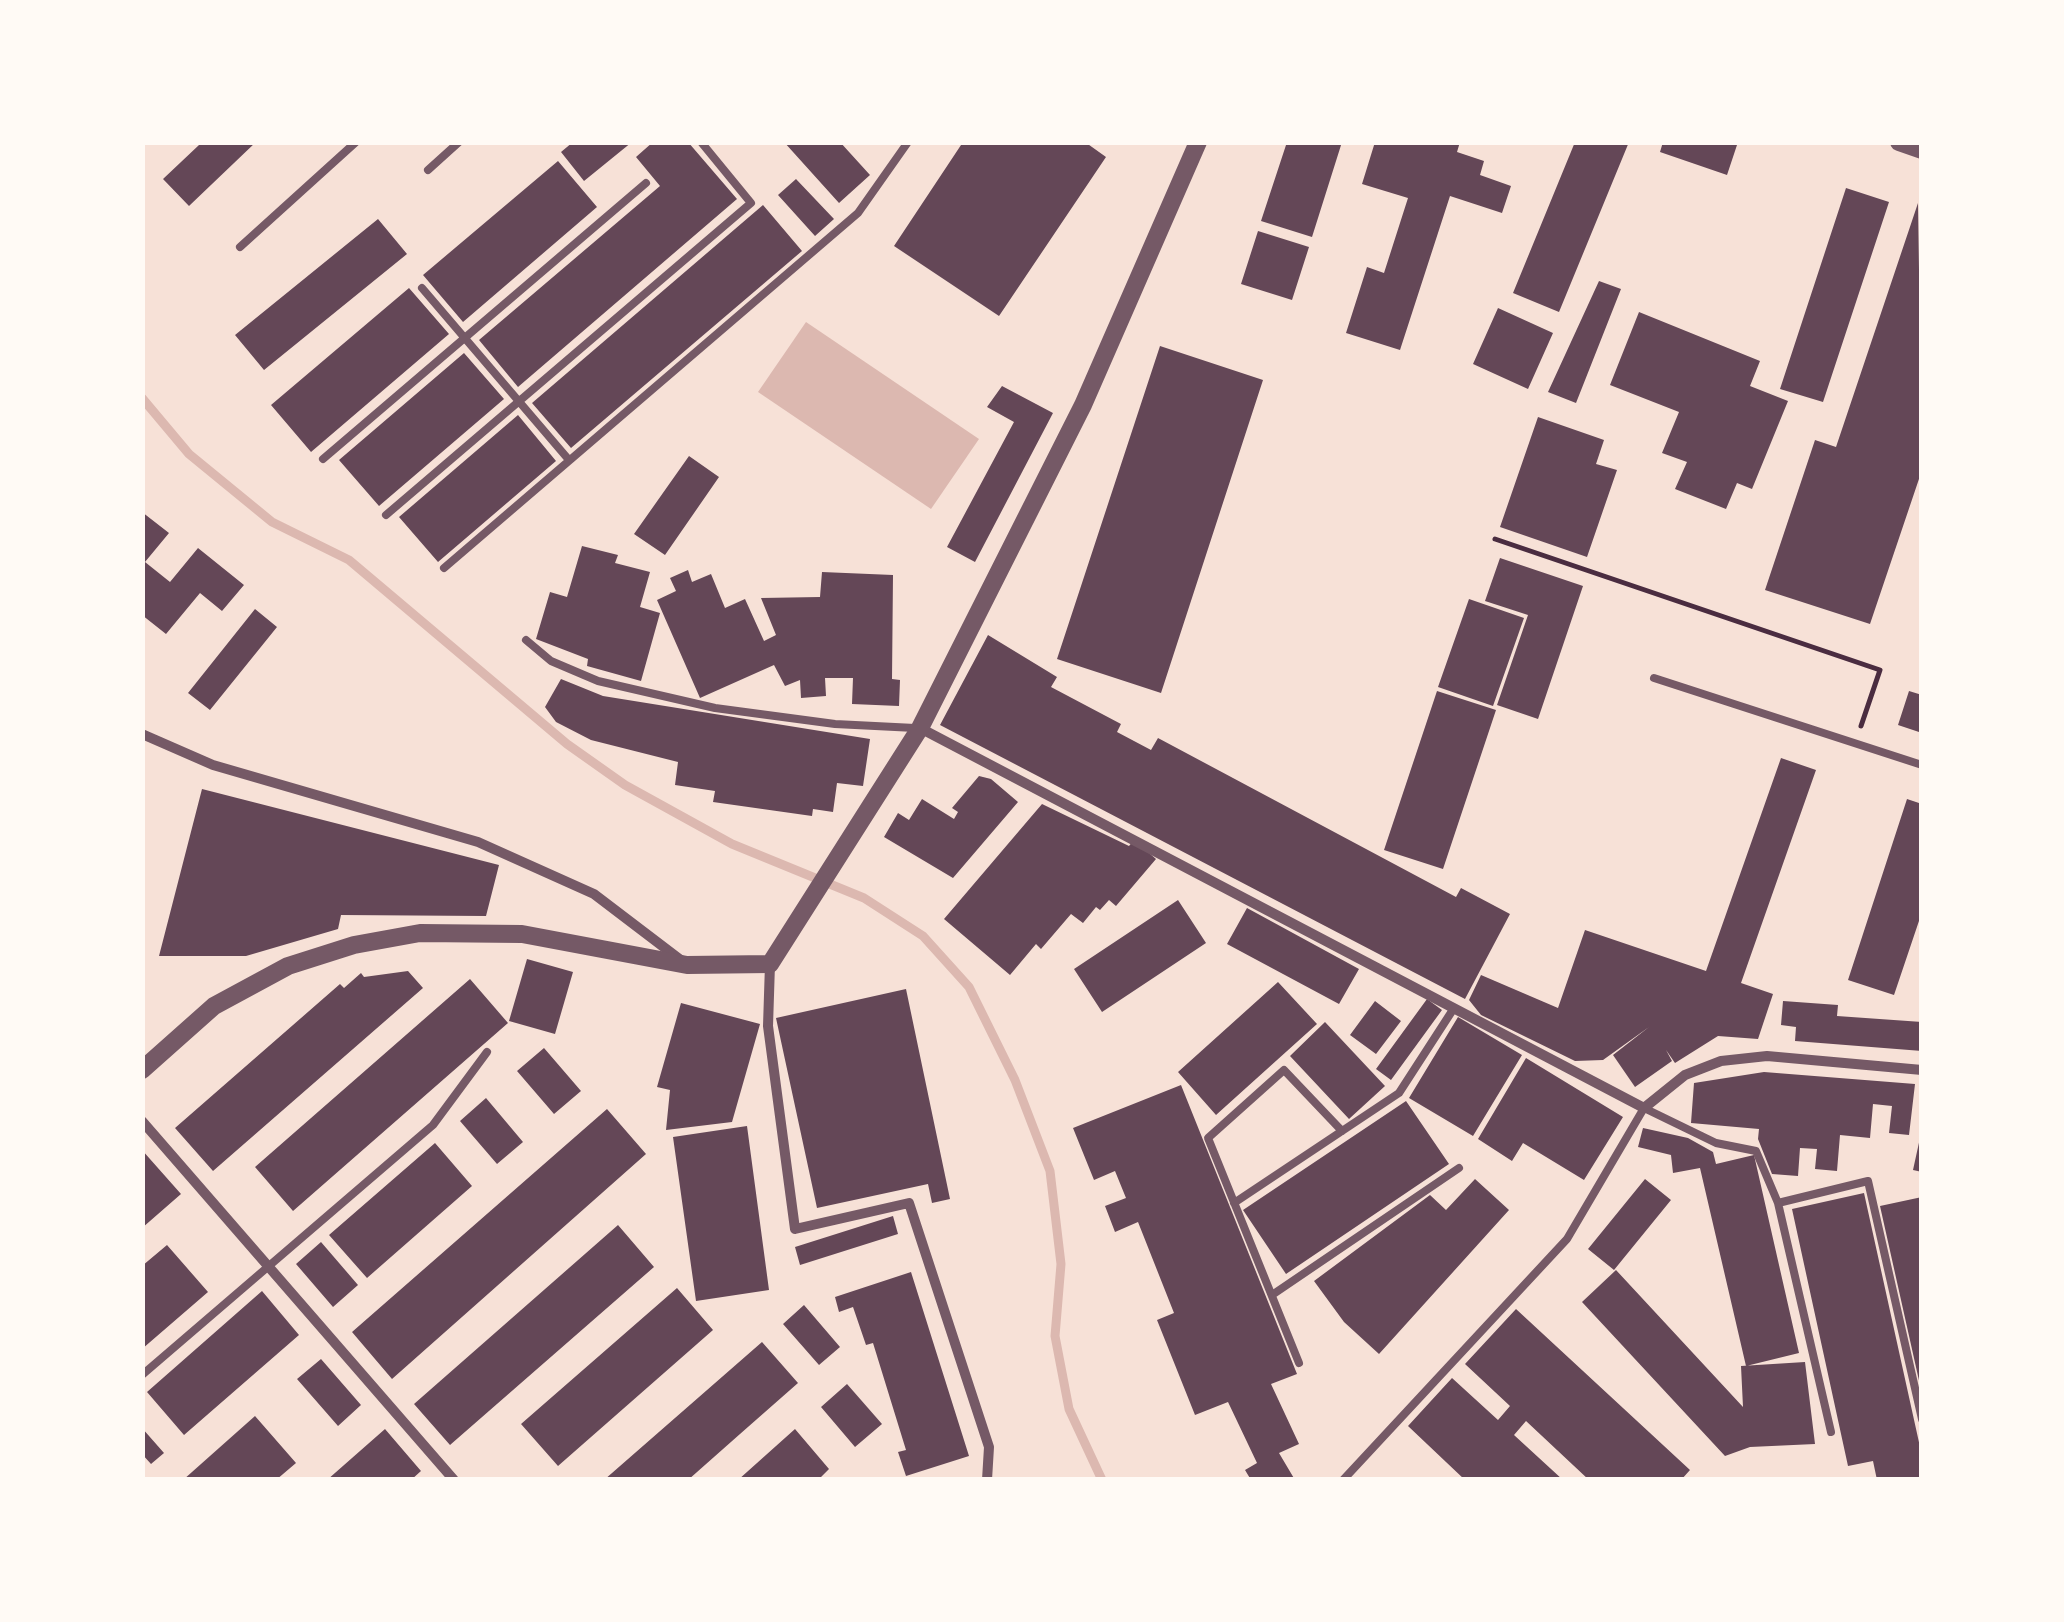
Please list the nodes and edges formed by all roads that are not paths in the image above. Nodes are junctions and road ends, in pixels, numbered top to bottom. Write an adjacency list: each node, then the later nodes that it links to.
1 (356, 142): 8 (lane)
2 (459, 142): 6 (lane)
3 (701, 142): 11 (lane)
4 (908, 142): 13 (lane)
5 (1198, 142): 18 (street)
6 (428, 170)
7 (646, 183): 10 (lane)
8 (240, 247)
9 (422, 288): 10 (lane)
10 (464, 338): 11 (lane); 12 (lane)
11 (519, 402): 13 (lane); 14 (lane)
12 (324, 458)
13 (569, 460): 15 (lane)
14 (386, 515)
15 (444, 568)
16 (526, 640): 18 (lane)
17 (1654, 678): 20 (lane)
18 (920, 728): 22 (street); 23 (street)
19 (142, 734): 21 (street)
20 (1922, 765)
21 (687, 964): 22 (street); 25 (street)
22 (770, 964): 41 (street)
23 (1454, 1008): 27 (street); 29 (lane)
24 (487, 1052): 34 (lane)
25 (142, 1070)
26 (1922, 1070): 27 (street)
27 (1644, 1108): 33 (lane); 42 (lane)
28 (142, 1121): 30 (street)
29 (1342, 1131): 32 (lane); 32 (lane)
30 (147, 1134): 34 (street)
31 (1460, 1168): 35 (lane)
32 (1234, 1203): 35 (lane)
33 (1778, 1204): 38 (lane); 39 (lane)
34 (269, 1266): 37 (lane); 40 (street)
35 (1272, 1295): 36 (lane)
36 (1300, 1363)
37 (142, 1375)
38 (1922, 1419)
39 (1831, 1432)
40 (454, 1480)
41 (986, 1480)
42 (1343, 1480)

